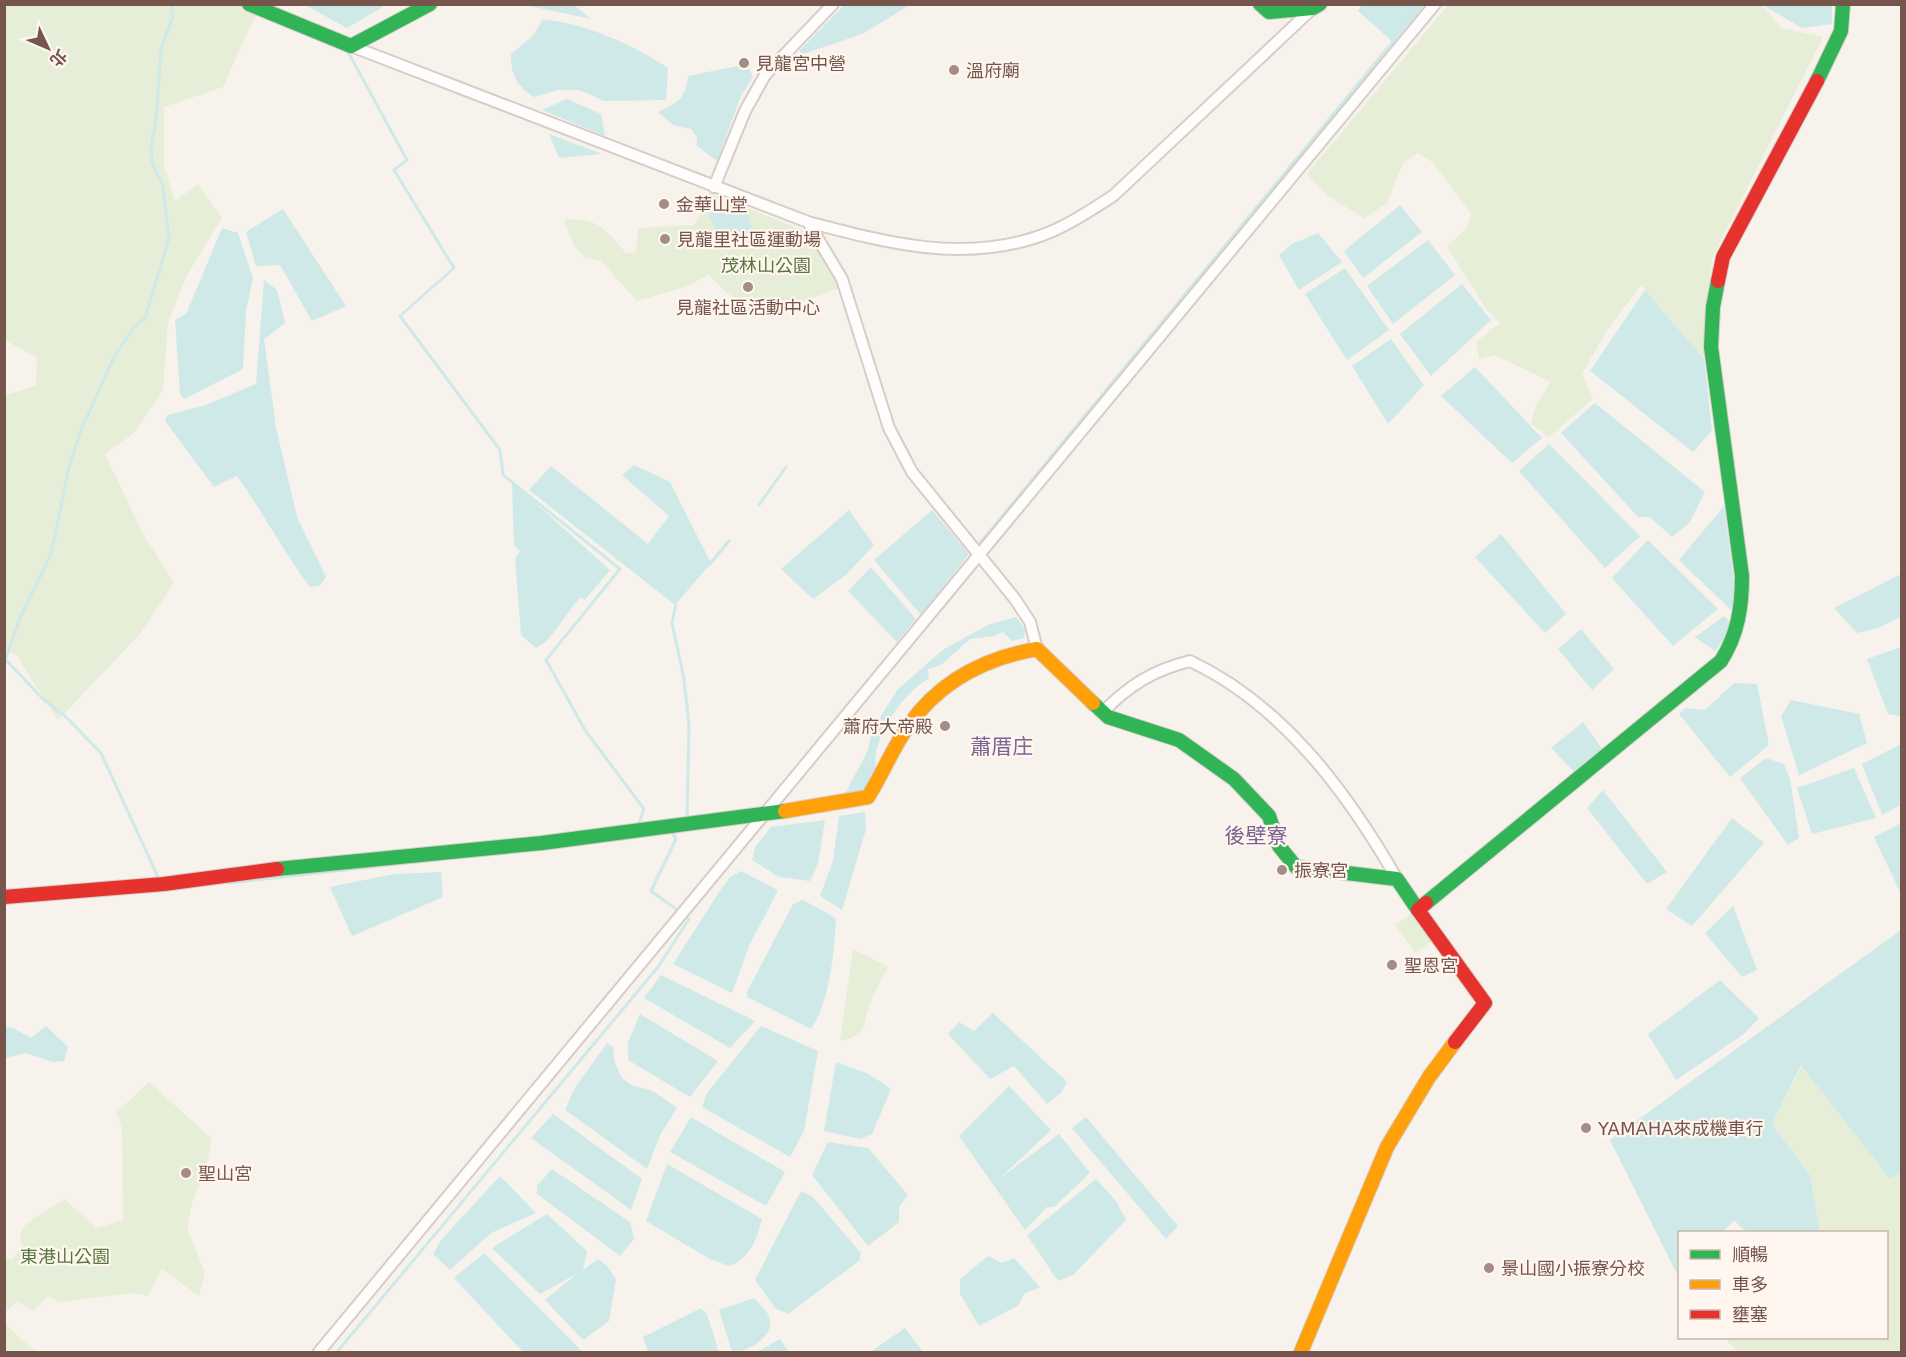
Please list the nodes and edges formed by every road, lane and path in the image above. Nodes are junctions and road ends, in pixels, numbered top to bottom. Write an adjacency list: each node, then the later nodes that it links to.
1 (249, 4): 8 (street)
2 (430, 4): 8 (street)
3 (832, 4): 9 (street)
4 (1260, 4): 7 (street)
5 (1436, 4): 11 (street)
6 (1843, 4): 17 (street)
7 (1316, 6): 10 (street)
8 (351, 46): 9 (street)
9 (714, 187): 10 (street)
10 (808, 222): 11 (street)
11 (980, 554): 12 (street); 14 (street)
12 (1036, 649): 13 (street); 14 (street)
13 (1104, 712): 15 (street); 15 (street)
14 (764, 815): 16 (street); 18 (street)
15 (1397, 879): 17 (street)
16 (4, 897)
17 (1418, 910): 19 (street)
18 (319, 1353)
19 (1301, 1353)

